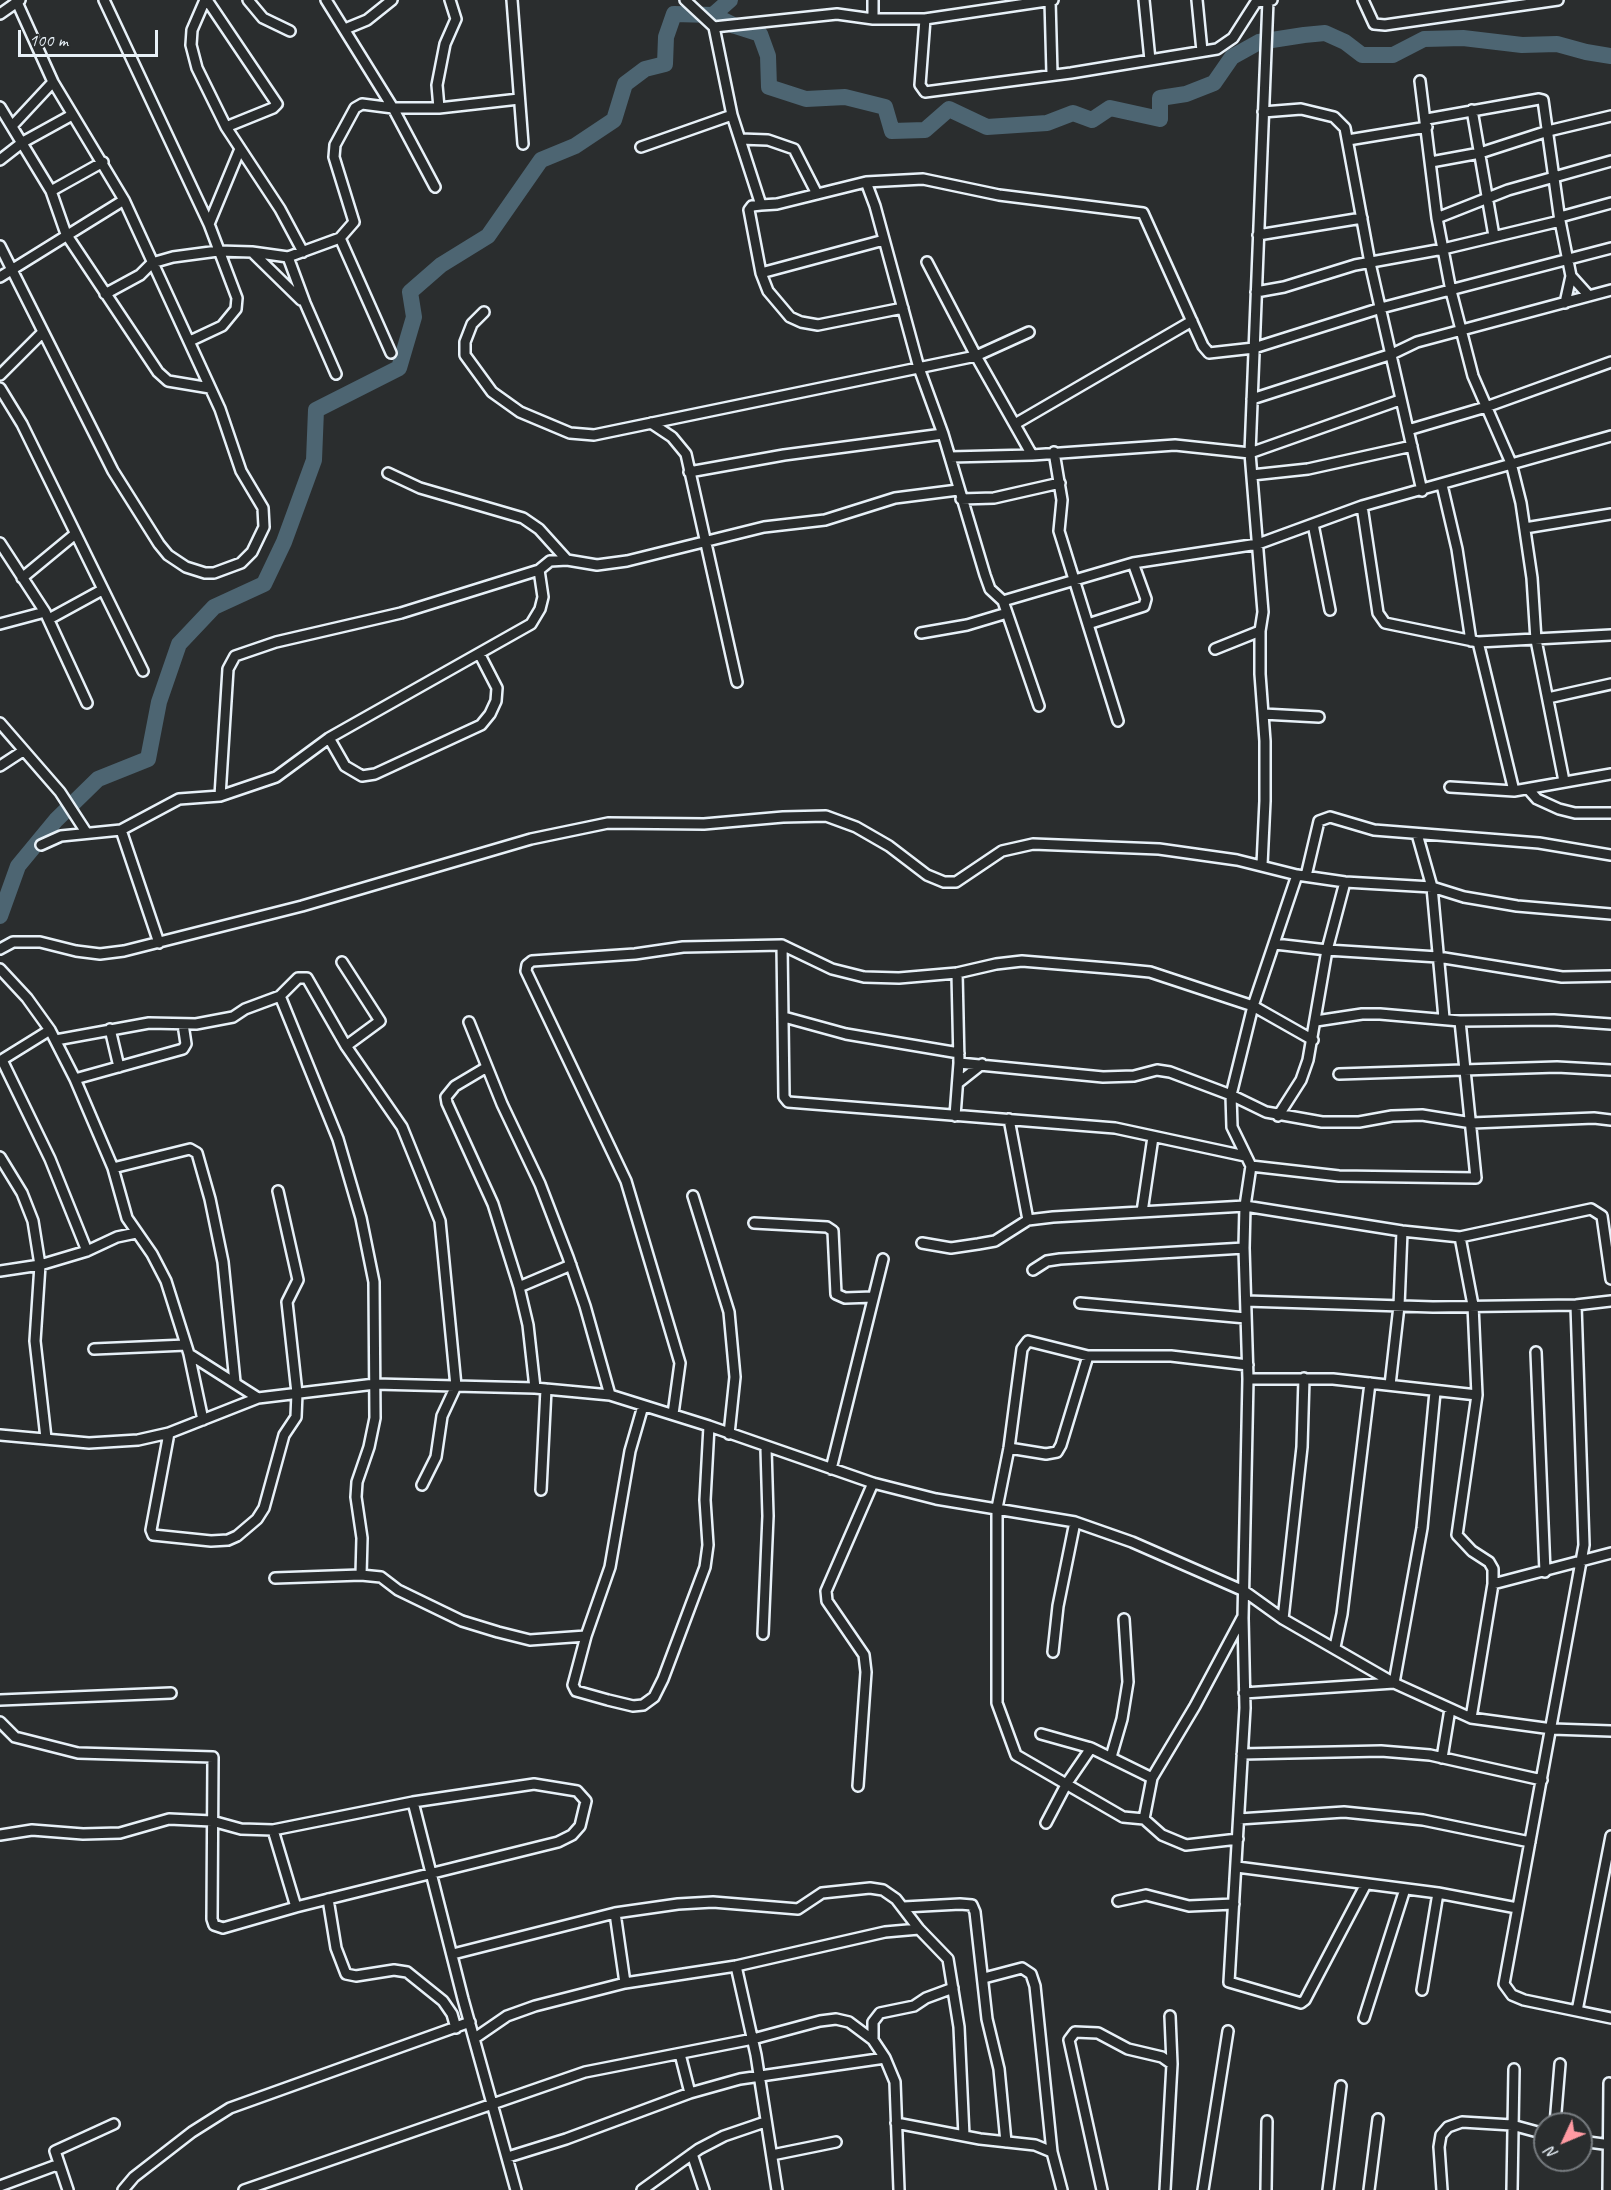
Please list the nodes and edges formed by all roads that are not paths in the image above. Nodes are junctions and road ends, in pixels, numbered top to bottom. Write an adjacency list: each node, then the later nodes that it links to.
1 (104, 0): 66 (street)
2 (206, 0): 41 (street); 41 (street)
3 (248, 0): 24 (street)
4 (326, 0): 23 (street)
5 (392, 0): 23 (street)
6 (450, 0): 33 (street)
7 (512, 0): 30 (street)
8 (685, 0): 22 (street)
9 (873, 0): 20 (street)
10 (1051, 0): 21 (street); 27 (street)
11 (1143, 0): 26 (street)
12 (1197, 0): 25 (street)
13 (1268, 0): 14 (street); 25 (street); 35 (street)
14 (1274, 0)
15 (1363, 0): 18 (street)
16 (1558, 0): 18 (street)
17 (18, 1): 19 (street); 29 (street)
18 (1530, 2)
19 (0, 14)
20 (873, 19): 21 (street); 22 (street)
21 (925, 19): 27 (street)
22 (714, 27): 37 (street)
23 (345, 29): 32 (street)
24 (290, 31)
25 (1202, 51): 26 (street)
26 (1150, 60): 27 (street)
27 (1052, 74)
28 (1420, 81): 39 (street)
29 (53, 82): 36 (street); 40 (street)
30 (519, 99): 33 (street); 46 (street)
31 (0, 106): 40 (street)
32 (393, 108): 33 (street); 56 (street); 70 (street)
33 (439, 108)
34 (1472, 110): 39 (street); 42 (street); 49 (street)
35 (1263, 112): 44 (street); 68 (street)
36 (72, 115): 45 (street); 52 (street)
37 (732, 115): 43 (street); 47 (street)
38 (1611, 116): 42 (street)
39 (1427, 123): 44 (street); 53 (street)
40 (12, 126): 45 (street)
41 (226, 127): 48 (street)
42 (1548, 131): 49 (street); 54 (street)
43 (741, 139): 58 (street); 62 (street)
44 (1348, 140): 63 (street)
45 (23, 142): 50 (street); 57 (street)
46 (523, 144)
47 (641, 147)
48 (240, 149): 66 (street); 77 (street)
49 (1480, 153): 53 (street); 59 (street)
50 (0, 160)
51 (1611, 161): 54 (street)
52 (103, 162): 57 (street); 60 (street)
53 (1431, 162): 64 (street)
54 (1553, 178): 59 (street); 65 (street)
55 (866, 182): 58 (street); 71 (street); 97 (street)
56 (435, 187)
57 (51, 191): 67 (street)
58 (817, 194): 62 (street)
59 (1487, 197): 64 (street); 69 (street)
60 (124, 200): 67 (street); 82 (street)
61 (1611, 203): 65 (street)
62 (761, 205): 84 (street)
63 (1362, 218): 68 (street); 81 (street)
64 (1437, 218): 74 (street)
65 (1560, 219): 69 (street); 79 (street)
66 (209, 224): 75 (street)
67 (66, 234): 83 (street); 90 (street)
68 (1258, 235): 89 (street)
69 (1494, 236): 74 (street)
70 (340, 238): 77 (street); 103 (street)
71 (884, 240): 84 (street); 94 (street)
72 (0, 246): 83 (street)
73 (1611, 248): 79 (street)
74 (1443, 249): 81 (street); 88 (street)
75 (218, 251): 76 (street); 82 (street); 101 (street)
76 (252, 252): 78 (street); 92 (street)
77 (303, 252): 78 (street)
78 (288, 257): 92 (street)
79 (1568, 260): 85 (street); 88 (street)
80 (927, 262): 105 (street)
81 (1370, 262): 89 (street); 95 (street)
82 (152, 263): 90 (street); 101 (street)
83 (12, 270): 86 (street); 99 (street)
84 (761, 273): 94 (street)
85 (1571, 276): 91 (street); 93 (street)
86 (0, 277)
87 (1611, 290): 91 (street)
88 (1451, 291): 95 (street); 98 (street)
89 (1256, 292): 102 (street)
90 (105, 294): 111 (street)
91 (1589, 296): 93 (street)
92 (305, 303): 108 (street)
93 (1565, 303): 98 (street)
94 (903, 308): 107 (street)
95 (1381, 308): 102 (street); 104 (street)
96 (484, 312): 115 (street)
97 (1192, 321): 102 (street); 116 (street)
98 (1461, 331): 104 (street); 114 (street)
99 (43, 332): 109 (street); 111 (street)
100 (1029, 332): 105 (street)
101 (190, 341): 111 (street)
102 (1254, 348): 112 (street)
103 (391, 353)
104 (1392, 354): 112 (street); 113 (street)
105 (976, 356): 107 (street); 116 (street)
106 (1611, 362): 114 (street)
107 (919, 368): 115 (street); 118 (street)
108 (336, 374)
109 (0, 375)
110 (0, 388): 137 (street)
111 (210, 388)
112 (1252, 399): 122 (street)
113 (1400, 400): 117 (street); 122 (street)
114 (1486, 407): 117 (street); 125 (street)
115 (651, 423): 126 (street)
116 (1016, 424): 123 (street)
117 (1408, 430): 120 (street)
118 (943, 434): 124 (street); 126 (street)
119 (1611, 436): 125 (street)
120 (1412, 446): 128 (street); 131 (street)
121 (1054, 452): 122 (street); 123 (street); 129 (street)
122 (1250, 453): 128 (street)
123 (1032, 455): 124 (street)
124 (950, 457): 132 (street)
125 (1511, 463): 130 (street); 136 (street)
126 (689, 472): 138 (street)
127 (388, 473): 141 (street)
128 (1252, 475): 140 (street)
129 (1060, 483): 132 (street); 145 (street)
130 (1442, 485): 131 (street); 157 (street)
131 (1422, 491): 133 (street)
132 (959, 494): 138 (street); 147 (street)
133 (1362, 506): 135 (street); 157 (street)
134 (1611, 514): 136 (street)
135 (1313, 524): 140 (street); 148 (street)
136 (1525, 528): 156 (street)
137 (74, 535): 144 (street); 146 (street)
138 (707, 540): 141 (street); 161 (street)
139 (0, 543): 144 (street)
140 (1258, 544): 142 (street); 153 (street)
141 (567, 560): 143 (street)
142 (1133, 563): 145 (street); 152 (street)
143 (540, 570): 159 (street); 178 (street)
144 (22, 578): 150 (street)
145 (1074, 581): 147 (street); 152 (street)
146 (102, 590): 150 (street); 160 (street)
147 (1003, 601): 149 (street)
148 (1330, 610)
149 (1007, 613): 154 (street); 165 (street)
150 (47, 616): 151 (street); 164 (street)
151 (0, 624)
152 (1088, 624): 168 (street)
153 (1260, 631): 158 (street); 166 (street)
154 (921, 633)
155 (1611, 635): 156 (street)
156 (1536, 640): 157 (street); 163 (street)
157 (1474, 641): 177 (street)
158 (1215, 649)
159 (480, 654): 170 (street); 170 (street)
160 (143, 671)
161 (737, 682)
162 (1611, 684): 163 (street)
163 (1548, 698): 174 (street)
164 (87, 703)
165 (1039, 705)
166 (1263, 714): 167 (street); 185 (street)
167 (1319, 717)
168 (1118, 721)
169 (0, 723): 171 (street)
170 (329, 738): 178 (street)
171 (23, 751): 172 (street); 181 (street)
172 (0, 766)
173 (1611, 774): 174 (street)
174 (1564, 782): 176 (street)
175 (1450, 788): 177 (street)
176 (1529, 790): 177 (street); 179 (street)
177 (1514, 791)
178 (220, 796): 180 (street)
179 (1611, 813)
180 (121, 830): 181 (street); 190 (street)
181 (86, 832): 183 (street)
182 (1417, 834): 184 (street); 186 (street); 188 (street)
183 (41, 845)
184 (1611, 855)
185 (1262, 865): 186 (street); 190 (street)
186 (1301, 875): 187 (street); 191 (street)
187 (1345, 882): 188 (street); 194 (street)
188 (1432, 887): 189 (street); 195 (street)
189 (1611, 914)
190 (159, 943): 193 (street)
191 (1275, 944): 194 (street); 201 (street)
192 (782, 945): 198 (street); 202 (street); 284 (street)
193 (0, 949)
194 (1327, 950): 195 (street); 204 (street)
195 (1438, 957): 199 (street); 203 (street)
196 (342, 962): 213 (street)
197 (0, 969): 210 (street)
198 (957, 973): 201 (street); 214 (street)
199 (1611, 976)
200 (280, 996): 207 (street); 213 (street); 273 (street)
201 (1253, 1006): 212 (street); 224 (street)
202 (784, 1017): 214 (street); 225 (street)
203 (1444, 1018): 204 (street); 205 (street)
204 (1316, 1021): 212 (street)
205 (1460, 1021): 208 (street); 219 (street)
206 (469, 1022): 218 (street)
207 (183, 1024): 209 (street); 217 (street)
208 (1611, 1024)
209 (110, 1029): 211 (street); 217 (street)
210 (50, 1030): 211 (street); 215 (street)
211 (56, 1040): 222 (street)
212 (1313, 1040): 226 (street)
213 (346, 1046): 275 (street)
214 (959, 1058): 216 (street); 223 (street)
215 (1, 1061): 248 (street)
216 (982, 1065): 223 (street); 224 (street)
217 (119, 1067): 222 (street)
218 (487, 1067): 251 (street); 255 (street)
219 (1466, 1070): 220 (street); 221 (street); 229 (street)
220 (1611, 1070)
221 (1340, 1074)
222 (75, 1079): 234 (street)
223 (958, 1083): 225 (street)
224 (1231, 1095): 226 (street); 232 (street)
225 (955, 1116): 227 (street)
226 (1278, 1116): 229 (street)
227 (1009, 1119): 230 (street); 240 (street)
228 (1611, 1120): 229 (street)
229 (1472, 1124): 233 (street)
230 (1153, 1137): 232 (street); 238 (street)
231 (0, 1156): 250 (street)
232 (1245, 1156): 233 (street)
233 (1251, 1166): 237 (street)
234 (113, 1168): 239 (street); 271 (street)
235 (278, 1191): 279 (street)
236 (693, 1196): 288 (street)
237 (1245, 1206): 238 (street); 242 (street); 247 (street)
238 (1142, 1212): 240 (street)
239 (127, 1218): 243 (street); 244 (street)
240 (1028, 1220): 246 (street)
241 (754, 1223): 256 (street)
242 (1402, 1231): 245 (street); 262 (street)
243 (136, 1233): 244 (street); 265 (street)
244 (117, 1237): 248 (street)
245 (1460, 1237): 254 (street); 260 (street)
246 (922, 1243)
247 (1244, 1248): 252 (street); 257 (street)
248 (87, 1251): 250 (street)
249 (883, 1259): 256 (street)
250 (40, 1265): 253 (street); 290 (street)
251 (571, 1265): 255 (street); 280 (street)
252 (1033, 1270)
253 (0, 1271)
254 (1611, 1280)
255 (519, 1287): 276 (street)
256 (873, 1297): 293 (street)
257 (1246, 1301): 262 (street); 263 (street)
258 (1611, 1301): 261 (street)
259 (1080, 1303): 263 (street)
260 (1473, 1305): 261 (street); 262 (street); 281 (street)
261 (1576, 1305): 300 (street)
262 (1399, 1306): 274 (street)
263 (1246, 1318): 268 (street)
264 (94, 1349): 265 (street)
265 (188, 1350): 271 (street); 285 (street)
266 (1536, 1352): 301 (street)
267 (1088, 1356): 268 (street); 292 (street); 292 (street)
268 (1248, 1365): 270 (street)
269 (1304, 1378): 270 (street); 272 (street); 308 (street)
270 (1248, 1379): 305 (street)
271 (235, 1382): 282 (street)
272 (1370, 1383): 274 (street); 311 (street)
273 (375, 1384): 275 (street); 279 (street); 302 (street)
274 (1390, 1385): 278 (street)
275 (456, 1386): 276 (street); 295 (street)
276 (535, 1388): 277 (street)
277 (546, 1389): 280 (street); 296 (street)
278 (1435, 1392): 281 (street); 313 (street)
279 (297, 1393): 282 (street); 287 (street)
280 (610, 1395): 283 (street)
281 (1477, 1395): 304 (street)
282 (258, 1398): 285 (street)
283 (643, 1406): 284 (street); 310 (street)
284 (673, 1414): 286 (street)
285 (202, 1420): 287 (street)
286 (709, 1426): 288 (street); 310 (street)
287 (169, 1433): 290 (street)
288 (729, 1434): 291 (street)
289 (0, 1435): 290 (street)
290 (46, 1438)
291 (766, 1448): 293 (street); 309 (street)
292 (1009, 1448): 297 (street)
293 (831, 1468): 294 (street)
294 (873, 1483): 297 (street); 330 (street)
295 (422, 1485)
296 (541, 1490)
297 (997, 1508): 298 (street); 329 (street)
298 (1075, 1522): 305 (street); 312 (street)
299 (1611, 1553): 300 (street)
300 (1581, 1560): 301 (street); 320 (street)
301 (1545, 1572): 304 (street)
302 (360, 1575): 303 (street); 310 (street)
303 (275, 1578)
304 (1493, 1584): 318 (street)
305 (1245, 1591): 306 (street); 308 (street)
306 (1243, 1618): 315 (street); 327 (street)
307 (1124, 1619): 325 (street)
308 (1283, 1619): 311 (street)
309 (763, 1634)
310 (586, 1636)
311 (1335, 1647): 313 (street)
312 (1053, 1652)
313 (1394, 1683): 315 (street); 317 (street)
314 (171, 1693): 316 (street)
315 (1244, 1693): 324 (street)
316 (0, 1700)
317 (1450, 1708): 318 (street); 326 (street)
318 (1471, 1718): 320 (street)
319 (0, 1722): 334 (street)
320 (1552, 1729): 321 (street); 328 (street)
321 (1611, 1731)
322 (1041, 1734): 323 (street)
323 (1091, 1748): 325 (street); 329 (street)
324 (1242, 1754): 326 (street); 333 (street)
325 (1111, 1757): 327 (street)
326 (1442, 1758): 328 (street)
327 (1152, 1778): 332 (street)
328 (1542, 1780): 340 (street)
329 (1067, 1783): 332 (street); 335 (street)
330 (858, 1786)
331 (413, 1802): 336 (street); 342 (street); 342 (street)
332 (1144, 1819): 339 (street)
333 (1239, 1819): 339 (street); 340 (street)
334 (212, 1821): 336 (street); 337 (street); 349 (street)
335 (1046, 1823)
336 (273, 1830): 349 (street)
337 (0, 1835)
338 (1611, 1836): 360 (street)
339 (1238, 1839): 341 (street)
340 (1530, 1842): 351 (street)
341 (1237, 1868): 343 (street); 348 (street)
342 (434, 1875): 346 (street); 354 (street)
343 (1366, 1884): 344 (street); 348 (street)
344 (1405, 1889): 345 (street); 362 (street)
345 (1438, 1893): 351 (street); 359 (street)
346 (328, 1899): 349 (street); 365 (street)
347 (1118, 1901): 348 (street)
348 (1234, 1904)
349 (296, 1907)
350 (904, 1907): 352 (street); 353 (street); 356 (street)
351 (1517, 1908): 360 (street)
352 (615, 1913): 354 (street); 357 (street)
353 (919, 1929): 355 (street); 358 (street)
354 (453, 1954): 364 (street)
355 (736, 1966): 357 (street); 368 (street)
356 (984, 1978): 390 (street); 393 (street)
357 (625, 1983): 367 (street)
358 (953, 1988): 369 (street); 388 (street)
359 (1422, 1990)
360 (1577, 2011): 363 (street)
361 (1170, 2016): 372 (street)
362 (1364, 2018)
363 (1611, 2018)
364 (470, 2022): 365 (street); 367 (street)
365 (456, 2028): 401 (street)
366 (1228, 2031): 410 (street)
367 (475, 2038): 379 (street)
368 (753, 2039): 369 (street); 370 (street); 375 (street)
369 (873, 2040): 371 (street)
370 (680, 2054): 378 (street); 379 (street)
371 (885, 2058): 375 (street); 384 (street)
372 (1172, 2064): 408 (street); 409 (street)
373 (1560, 2064): 380 (street)
374 (1514, 2069): 386 (street)
375 (760, 2077): 378 (street); 383 (street)
376 (1609, 2083): 392 (street)
377 (1341, 2086): 412 (street)
378 (690, 2093): 396 (street)
379 (491, 2104): 396 (street); 402 (street)
380 (1555, 2112)
381 (1378, 2119): 413 (street)
382 (1267, 2121): 411 (street)
383 (765, 2122): 394 (street); 395 (street)
384 (896, 2123): 388 (street); 406 (street)
385 (114, 2124): 397 (street)
386 (1512, 2125): 387 (street); 414 (street); 415 (street)
387 (1533, 2131)
388 (964, 2136): 390 (street)
389 (836, 2142): 395 (street)
390 (1006, 2142): 393 (street)
391 (1593, 2143): 392 (street)
392 (1609, 2145): 416 (street)
393 (1052, 2152): 407 (street)
394 (692, 2154): 403 (street); 404 (street)
395 (772, 2155): 405 (street)
396 (508, 2157): 399 (street)
397 (59, 2167): 398 (street); 400 (street)
398 (0, 2186)
399 (513, 2189)
400 (68, 2190)
401 (123, 2190)
402 (244, 2190)
403 (642, 2190)
404 (704, 2190)
405 (777, 2190)
406 (899, 2190)
407 (1062, 2190)
408 (1102, 2190)
409 (1166, 2190)
410 (1203, 2190)
411 (1266, 2190)
412 (1328, 2190)
413 (1369, 2190)
414 (1442, 2190)
415 (1512, 2190)
416 (1608, 2190)

